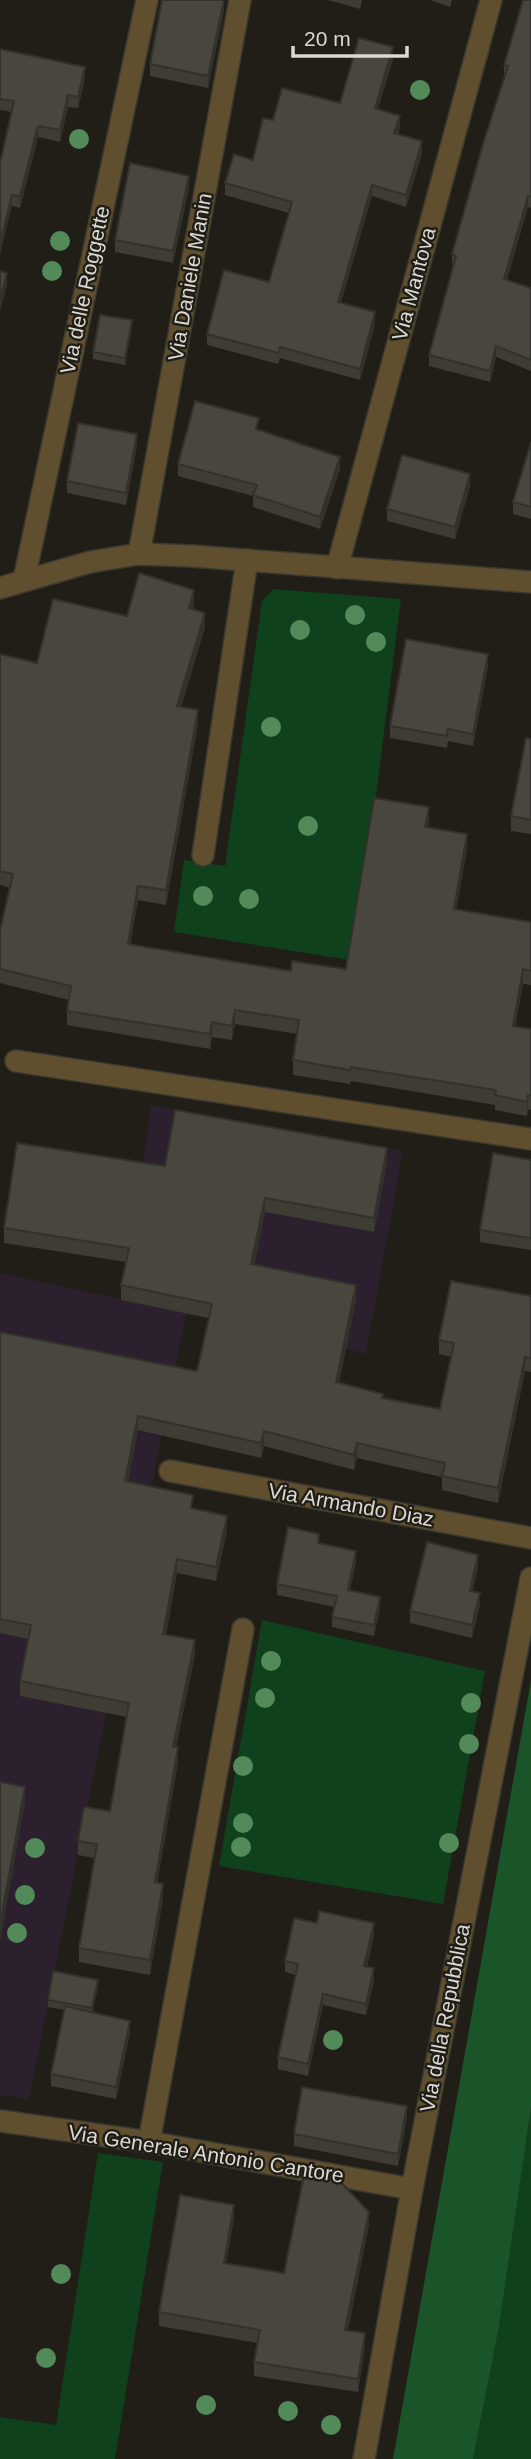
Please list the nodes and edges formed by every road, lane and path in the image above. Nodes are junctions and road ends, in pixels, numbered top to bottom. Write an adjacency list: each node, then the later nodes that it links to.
1 (147, 0): 7 (street, Via delle Roggette)
2 (240, 0): 4 (street, Via Daniele Manin)
3 (491, 0): 6 (street, Via Mantova)
4 (139, 554): 5 (street); 7 (street)
5 (247, 560): 6 (street); 10 (street)
6 (338, 568): 8 (street)
7 (24, 580): 9 (street)
8 (531, 582)
9 (0, 588)
10 (203, 855)
11 (16, 1061): 12 (street)
12 (531, 1139)
13 (170, 1471): 14 (street, Via Armando Diaz)
14 (531, 1538)
15 (531, 1578): 19 (street, Via della Repubblica)
16 (243, 1629): 18 (street)
17 (0, 2120): 18 (street, Via Generale Antonio Cantore)
18 (149, 2143): 19 (street, Via Generale Antonio Cantore)
19 (412, 2189): 20 (street, Via della Repubblica)
20 (365, 2459)

